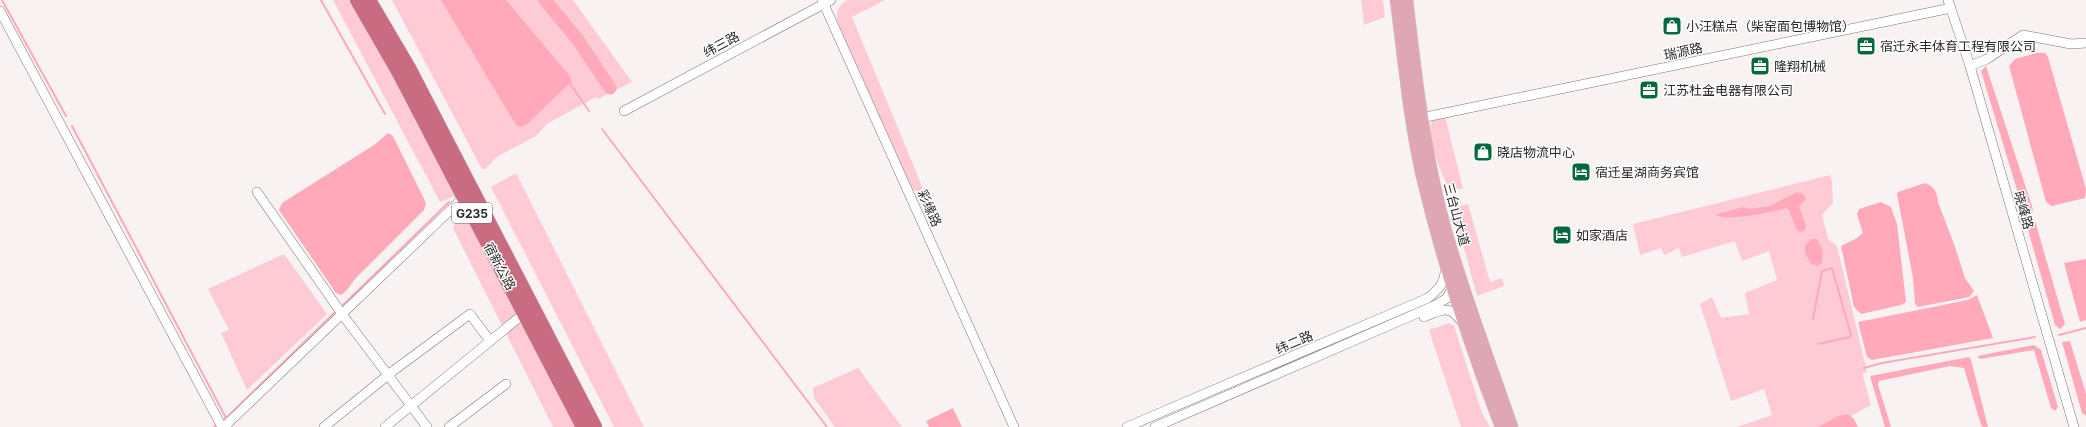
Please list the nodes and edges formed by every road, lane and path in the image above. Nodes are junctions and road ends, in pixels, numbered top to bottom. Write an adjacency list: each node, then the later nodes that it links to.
1 (357, 0): 13 (highway, 宿新公路 / G235)
2 (370, 0): 17 (highway, 宿新公路 / G235)
3 (1396, 0): 14 (main road, 三台山大道)
4 (1406, 0): 11 (main road, 三台山大道)
5 (826, 1): 10 (street, 纬三路); 32 (street, 彩缘路)
6 (1950, 4): 9 (street, 晓峰路); 11 (street, 瑞源路)
7 (0, 11): 25 (street)
8 (2086, 43): 9 (street)
9 (1970, 66): 37 (street, 晓峰路)
10 (624, 111)
11 (1421, 118): 15 (main road, 三台山大道)
12 (257, 192): 18 (street)
13 (464, 197): 17 (highway, 宿新公路 / G235); 18 (street)
14 (1444, 259): 16 (main road, 三台山大道); 33 (street, 纬二路)
15 (1456, 263): 16 (street, 纬二路); 36 (main road, 三台山大道)
16 (1453, 286): 19 (main road, 三台山大道); 21 (street, 纬二路)
17 (528, 310): 20 (street); 30 (highway, 宿新公路 / G235); 31 (highway, 宿新公路 / G235)
18 (342, 314): 22 (street); 25 (street)
19 (1466, 329): 21 (street); 35 (main road, 三台山大道)
20 (490, 341): 22 (street); 24 (street)
21 (1351, 342): 34 (street, 纬二路)
22 (388, 375): 24 (street); 26 (street)
23 (506, 384): 29 (street)
24 (411, 406): 27 (street); 28 (street)
25 (223, 427)
26 (324, 427)
27 (385, 427)
28 (427, 427)
29 (449, 427)
30 (583, 427)
31 (595, 427)
32 (1014, 427)
33 (1127, 427)
34 (1155, 427)
35 (1501, 427)
36 (1512, 427)
37 (2074, 427)

